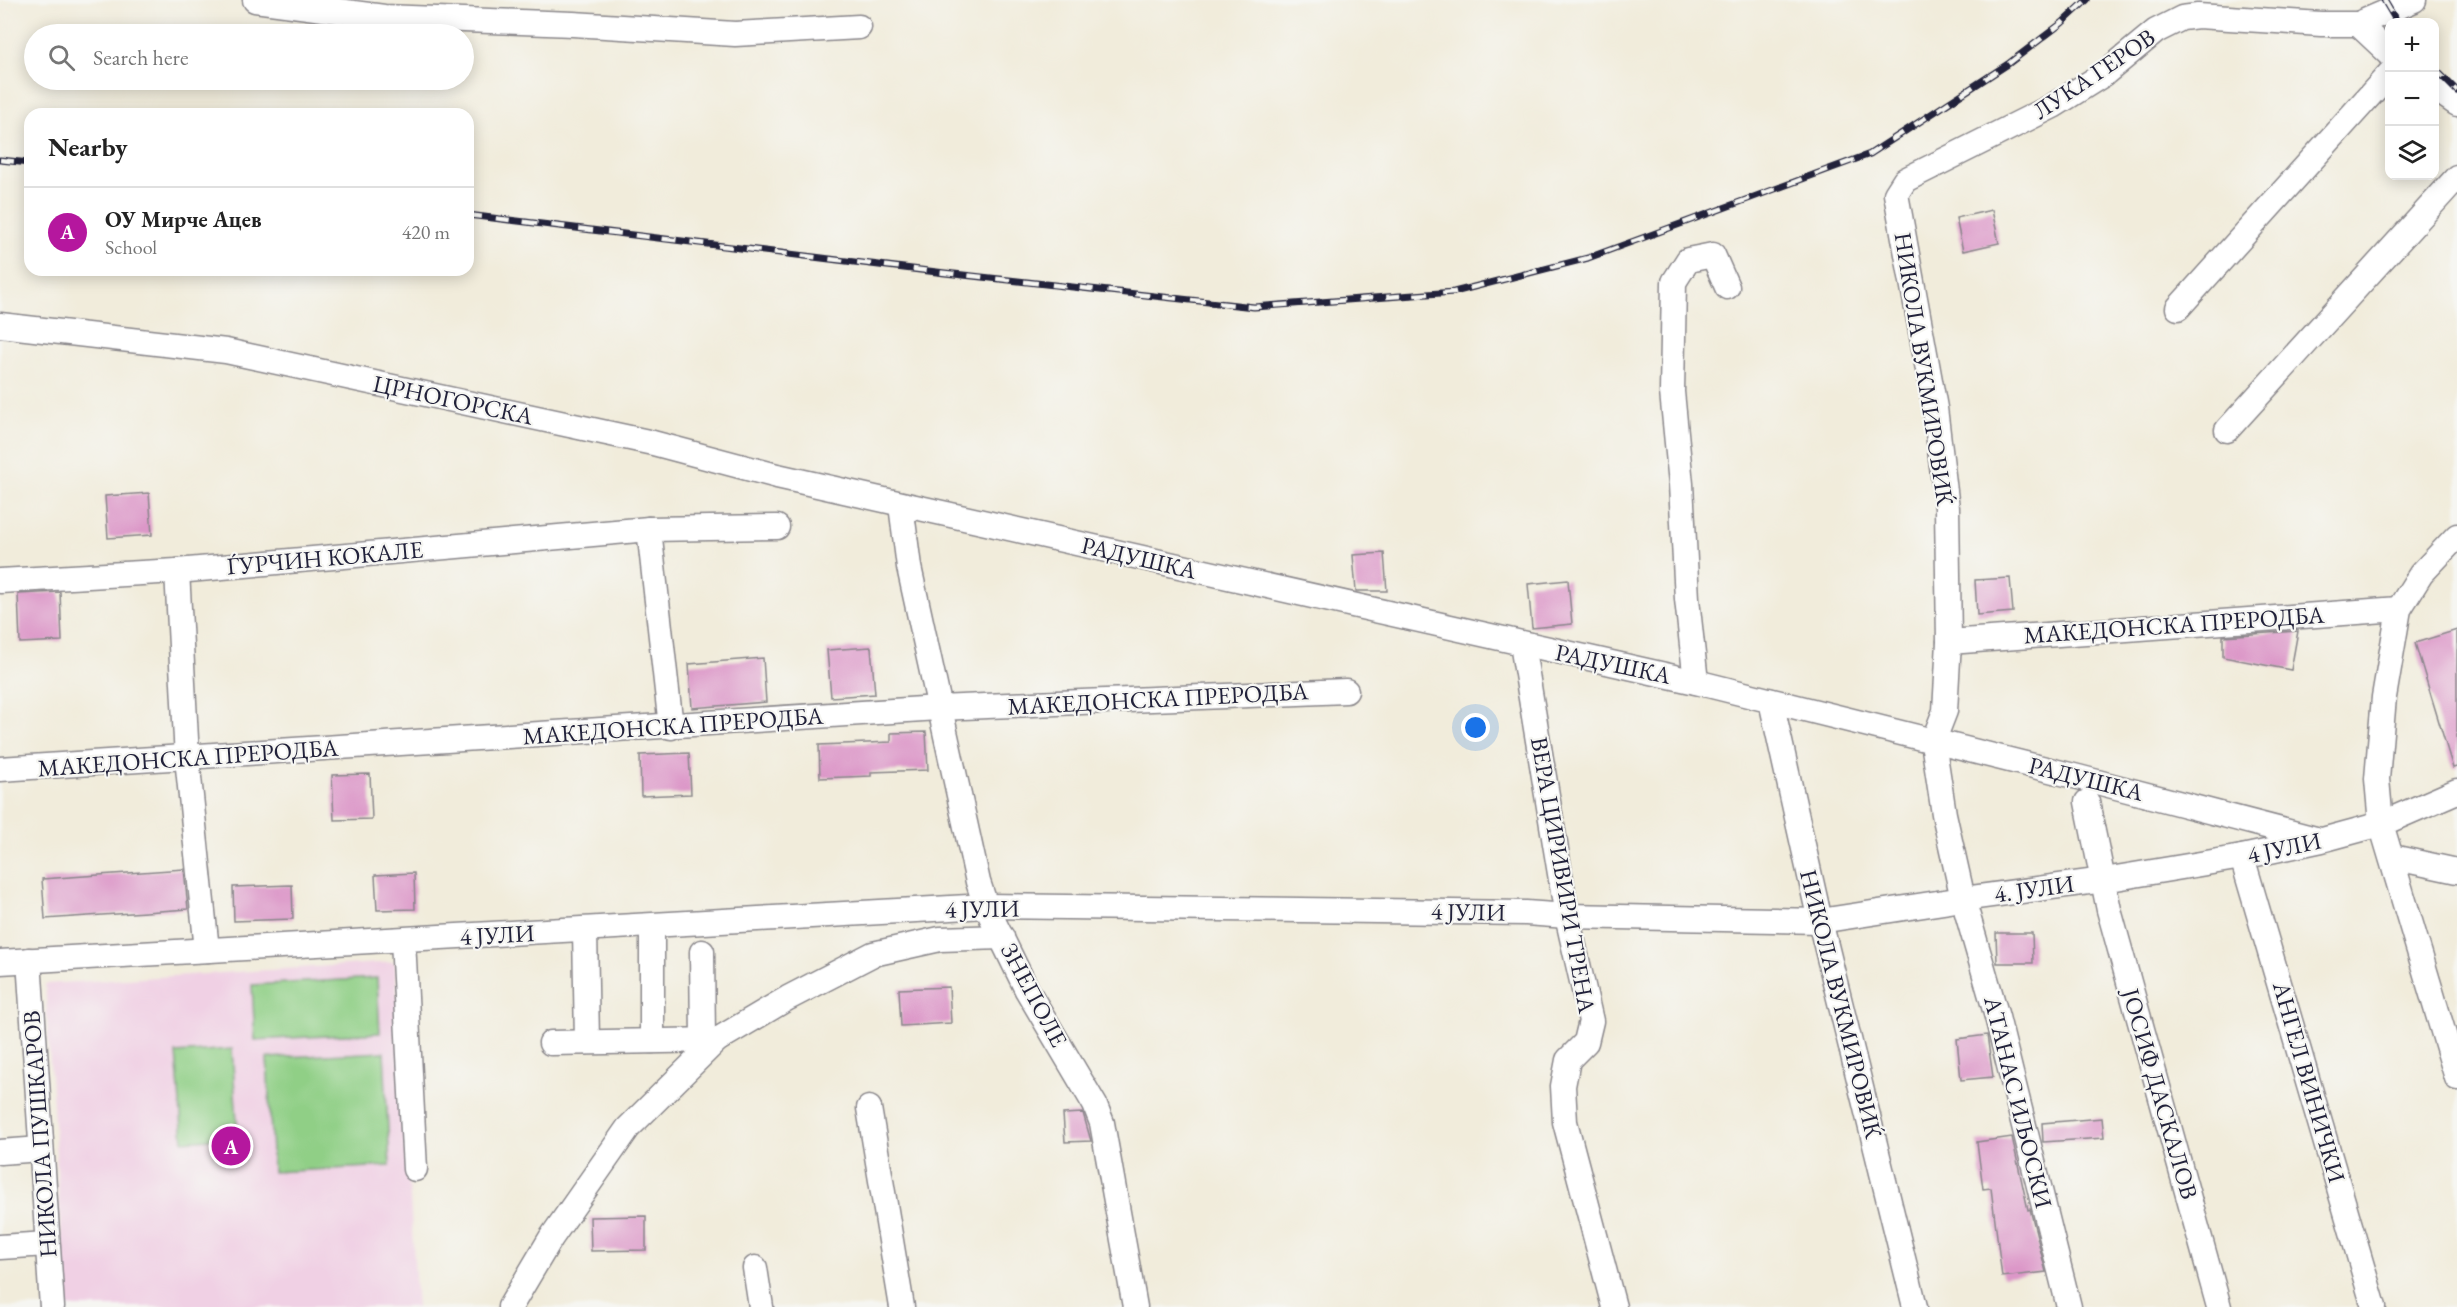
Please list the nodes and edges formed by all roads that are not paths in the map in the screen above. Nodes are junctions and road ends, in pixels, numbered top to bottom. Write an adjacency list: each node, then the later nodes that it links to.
1 (255, 0): 4 (street)
2 (2414, 0): 3 (street, ЛУКА ГЕРОВ)
3 (2358, 24): 5 (street); 10 (street, ЛУКА ГЕРОВ)
4 (860, 27)
5 (2385, 49)
6 (2385, 79): 12 (street)
7 (2439, 91): 8 (street)
8 (2457, 104)
9 (2457, 177): 14 (street)
10 (1896, 194): 22 (street, НИКОЛА ВУКМИРОВИЌ)
11 (1727, 286): 24 (street)
12 (2178, 308)
13 (0, 325): 15 (street, ЦРНОГОРСКА)
14 (2228, 430)
15 (901, 505): 23 (street, РАДУШКА); 27 (street, ЗНЕПОЛЕ)
16 (777, 527): 17 (street, ЃУРЧИН КОКАЛЕ)
17 (649, 529): 19 (street, ЃУРЧИН КОКАЛЕ); 28 (street)
18 (2457, 536): 21 (street)
19 (177, 571): 20 (street, ЃУРЧИН КОКАЛЕ); 30 (street)
20 (0, 581)
21 (2399, 609): 22 (street, МАКЕДОНСКА ПРЕРОДБА); 34 (street)
22 (1948, 642): 29 (street, НИКОЛА ВУКМИРОВИЌ)
23 (1522, 644): 24 (street, РАДУШКА); 42 (street, ВЕРА ЦИРИВИРИ ТРЕНА)
24 (1696, 682): 26 (street, РАДУШКА)
25 (1346, 690): 27 (street, МАКЕДОНСКА ПРЕРОДБА)
26 (1771, 700): 29 (street, РАДУШКА); 43 (street, НИКОЛА ВУКМИРОВИЌ)
27 (938, 708): 28 (street, МАКЕДОНСКА ПРЕРОДБА); 41 (street, ЗНЕПОЛЕ)
28 (671, 727): 30 (street, МАКЕДОНСКА ПРЕРОДБА)
29 (1933, 742): 35 (street, РАДУШКА); 40 (street, НИКОЛА ВУКМИРОВИЌ)
30 (187, 758): 31 (street, МАКЕДОНСКА ПРЕРОДБА); 48 (street)
31 (0, 770)
32 (2457, 791): 34 (street, 4 ЈУЛИ)
33 (2088, 802): 39 (street, ЈОСИФ ДАСКАЛОВ)
34 (2381, 824): 35 (street, 4 ЈУЛИ); 37 (street)
35 (2322, 840): 36 (street, 4 ЈУЛИ)
36 (2242, 857): 39 (street, 4 ЈУЛИ); 73 (street, АНГЕЛ ВИНИЧКИ)
37 (2392, 858): 38 (street); 56 (street)
38 (2457, 871)
39 (2104, 880): 40 (street, 4. ЈУЛИ); 72 (street, ЈОСИФ ДАСКАЛОВ)
40 (1963, 898): 43 (street, 4 ЈУЛИ); 71 (street, AТАНАС ИЉОСКИ)
41 (986, 906): 42 (street, 4 ЈУЛИ); 44 (street, 4 ЈУЛИ); 46 (street, ЗНЕПОЛЕ)
42 (1567, 916): 43 (street, 4 ЈУЛИ); 69 (street, ВЕРА ЦИРИВИРИ ТРЕНА)
43 (1820, 921): 70 (street, НИКОЛА ВУКМИРОВИЌ)
44 (652, 926): 45 (street, 4 ЈУЛИ); 53 (street)
45 (585, 930): 47 (street, 4 ЈУЛИ); 54 (street)
46 (1002, 937): 52 (street); 68 (street, ЗНЕПОЛЕ)
47 (403, 940): 48 (street, 4 ЈУЛИ); 60 (street)
48 (207, 950): 50 (street, 4 ЈУЛИ)
49 (702, 952): 52 (street)
50 (29, 960): 51 (street, 4 ЈУЛИ); 58 (street, НИКОЛА ПУШКАРОВ)
51 (0, 962)
52 (710, 1040): 53 (street); 65 (street)
53 (652, 1041): 54 (street)
54 (587, 1042): 55 (street)
55 (551, 1043)
56 (2457, 1078)
57 (869, 1108): 67 (street)
58 (41, 1149): 59 (street); 61 (street, НИКОЛА ПУШКАРОВ)
59 (0, 1152)
60 (415, 1169)
61 (48, 1244): 62 (street); 64 (street, НИКОЛА ПУШКАРОВ)
62 (0, 1247)
63 (755, 1268): 66 (street)
64 (52, 1307)
65 (510, 1307)
66 (761, 1307)
67 (902, 1307)
68 (1135, 1307)
69 (1614, 1307)
70 (1915, 1307)
71 (2069, 1307)
72 (2218, 1307)
73 (2374, 1307)

